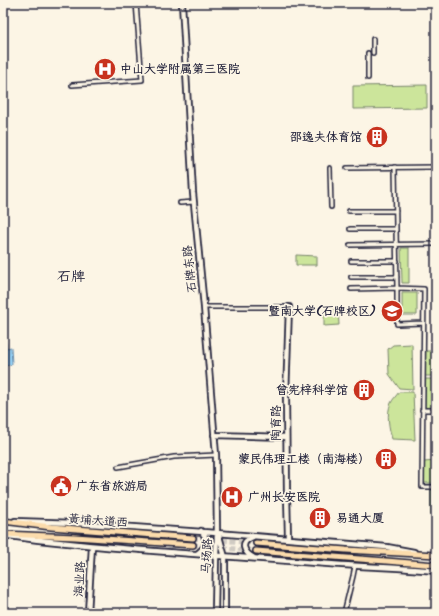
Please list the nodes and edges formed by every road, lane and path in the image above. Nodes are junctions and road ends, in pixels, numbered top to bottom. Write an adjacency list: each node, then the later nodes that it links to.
1 (136, 3): 7 (street)
2 (182, 3): 12 (main road, 石牌东路)
3 (372, 39): 5 (street)
4 (368, 53): 6 (street)
5 (373, 53)
6 (368, 78)
7 (72, 85)
8 (395, 167): 9 (street); 11 (street); 16 (street)
9 (436, 167)
10 (330, 168): 14 (street)
11 (347, 168)
12 (194, 202): 13 (street); 28 (main road, 石牌东路)
13 (180, 203)
14 (331, 207)
15 (349, 211): 16 (street)
16 (396, 211): 18 (street)
17 (350, 229): 18 (street)
18 (396, 229): 19 (street)
19 (396, 244): 20 (street); 21 (street); 23 (street)
20 (436, 244)
21 (350, 245)
22 (351, 261): 23 (street)
23 (397, 261): 25 (street)
24 (351, 277): 25 (street)
25 (397, 277): 26 (street)
26 (397, 288): 27 (street); 30 (street); 30 (street)
27 (351, 289)
28 (204, 307): 29 (street); 33 (main road, 石牌东路)
29 (289, 307): 34 (main road, 陶育路)
30 (423, 323): 31 (street)
31 (422, 410): 32 (street); 37 (street)
32 (436, 410)
33 (214, 435): 34 (main road); 35 (main road, 石牌东路)
34 (286, 437): 44 (main road, 陶育路)
35 (216, 454): 36 (street); 40 (main road, 石牌东路)
36 (118, 466)
37 (436, 486)
38 (3, 521): 39 (main road); 43 (main road, 黄埔大道西)
39 (201, 531): 40 (main road); 49 (main road)
40 (218, 532): 42 (main road); 52 (main road, 马场路); 53 (main road, 马场路)
41 (3, 535): 46 (main road, 黄埔大道西); 47 (main road)
42 (256, 536): 44 (main road); 54 (main road)
43 (193, 538)
44 (288, 538): 50 (main road)
45 (256, 543): 50 (main road)
46 (193, 545)
47 (92, 546): 49 (main road); 58 (main road, 海业路)
48 (256, 551): 55 (main road)
49 (197, 554): 52 (main road)
50 (426, 554): 51 (main road)
51 (436, 555)
52 (216, 556): 53 (main road); 59 (main road, 马场路)
53 (225, 557): 54 (main road); 60 (main road, 马场路)
54 (257, 559): 56 (main road)
55 (436, 565)
56 (354, 566): 57 (main road); 61 (street)
57 (436, 571)
58 (88, 613)
59 (215, 613)
60 (225, 613)
61 (344, 613)

